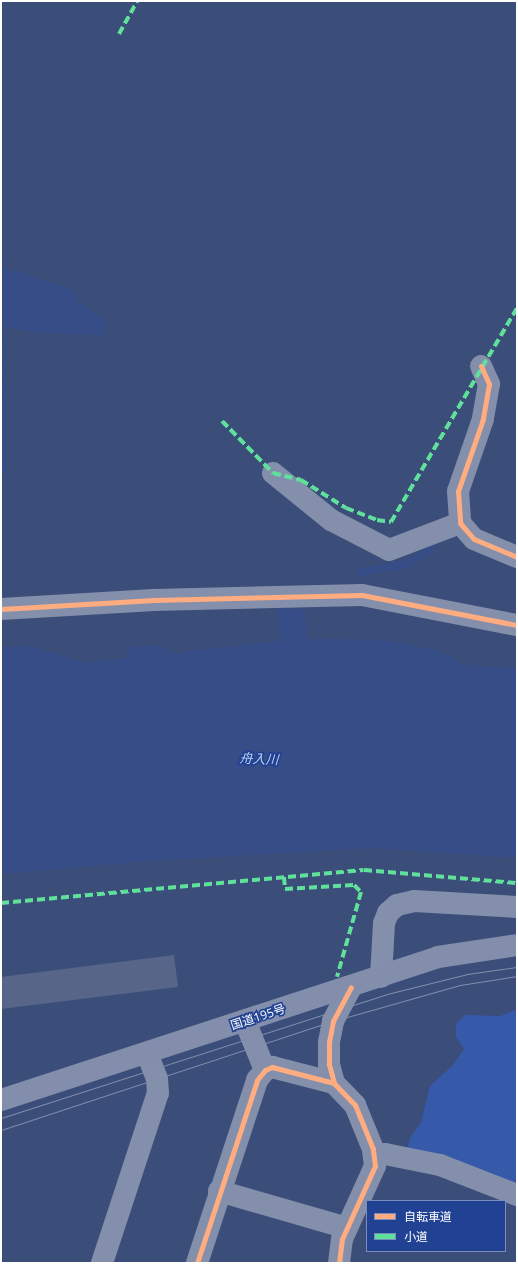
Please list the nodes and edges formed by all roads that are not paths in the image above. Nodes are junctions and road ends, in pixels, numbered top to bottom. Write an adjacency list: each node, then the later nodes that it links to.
1 (481, 366): 3 (street)
2 (273, 473): 3 (street)
3 (460, 523): 4 (street)
4 (517, 557)
5 (1, 609): 6 (street)
6 (517, 625)
7 (517, 907): 9 (street)
8 (517, 945): 9 (highway, 国道195号)
9 (381, 977): 10 (highway, 国道195号)
10 (351, 986): 11 (highway, 国道195号); 14 (street)
11 (245, 1021): 12 (highway, 国道195号); 13 (street)
12 (147, 1053): 15 (highway, 国道195号); 20 (street)
13 (265, 1070): 14 (street); 17 (street)
14 (334, 1083): 16 (street)
15 (1, 1100)
16 (374, 1156): 18 (street); 19 (street)
17 (219, 1191): 19 (street); 21 (street)
18 (517, 1195)
19 (347, 1228): 22 (street)
20 (102, 1263)
21 (197, 1263)
22 (339, 1263)

